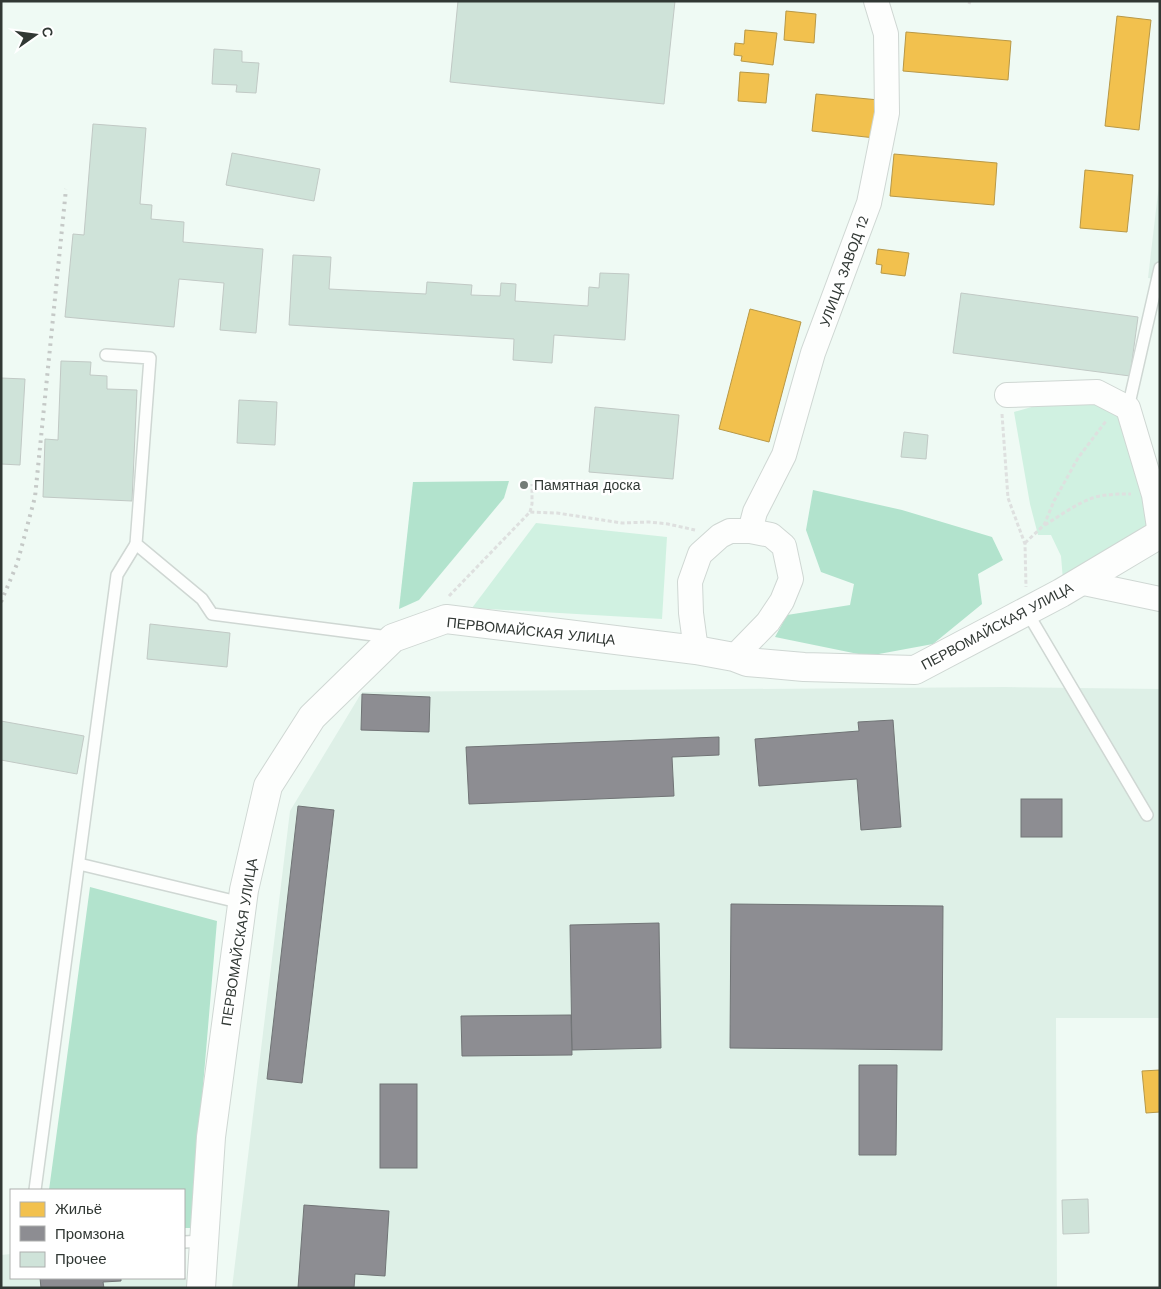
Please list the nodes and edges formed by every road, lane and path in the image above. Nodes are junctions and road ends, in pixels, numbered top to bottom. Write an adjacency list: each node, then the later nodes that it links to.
1 (876, 1): 10 (street, УЛИЦА ЗАВОД 12)
2 (1160, 268): 5 (lane)
3 (106, 355): 13 (lane)
4 (1004, 403): 5 (street); 14 (path)
5 (1128, 408): 7 (street); 9 (path)
6 (532, 484): 8 (path)
7 (1154, 495): 9 (path); 11 (street)
8 (530, 512): 12 (path); 17 (path)
9 (1044, 525): 14 (path)
10 (750, 531): 12 (street); 21 (street)
11 (1160, 534): 15 (street, ПЕРВОМАЙСКАЯ УЛИЦА)
12 (720, 536): 20 (street)
13 (136, 544): 19 (lane); 23 (lane)
14 (1025, 544): 18 (path)
15 (1079, 582): 16 (street); 18 (street, ПЕРВОМАЙСКАЯ УЛИЦА)
16 (1160, 599)
17 (444, 601)
18 (1027, 612): 21 (street, ПЕРВОМАЙСКАЯ УЛИЦА); 22 (lane)
19 (393, 638): 20 (street, ПЕРВОМАЙСКАЯ УЛИЦА); 24 (street, ПЕРВОМАЙСКАЯ УЛИЦА)
20 (696, 650): 21 (street, ПЕРВОМАЙСКАЯ УЛИЦА)
21 (734, 657)
22 (1147, 815)
23 (79, 864): 24 (lane); 25 (lane)
24 (242, 903): 26 (street, ПЕРВОМАЙСКАЯ УЛИЦА)
25 (35, 1189)
26 (194, 1241): 27 (street, ПЕРВОМАЙСКАЯ УЛИЦА)
27 (201, 1288)

